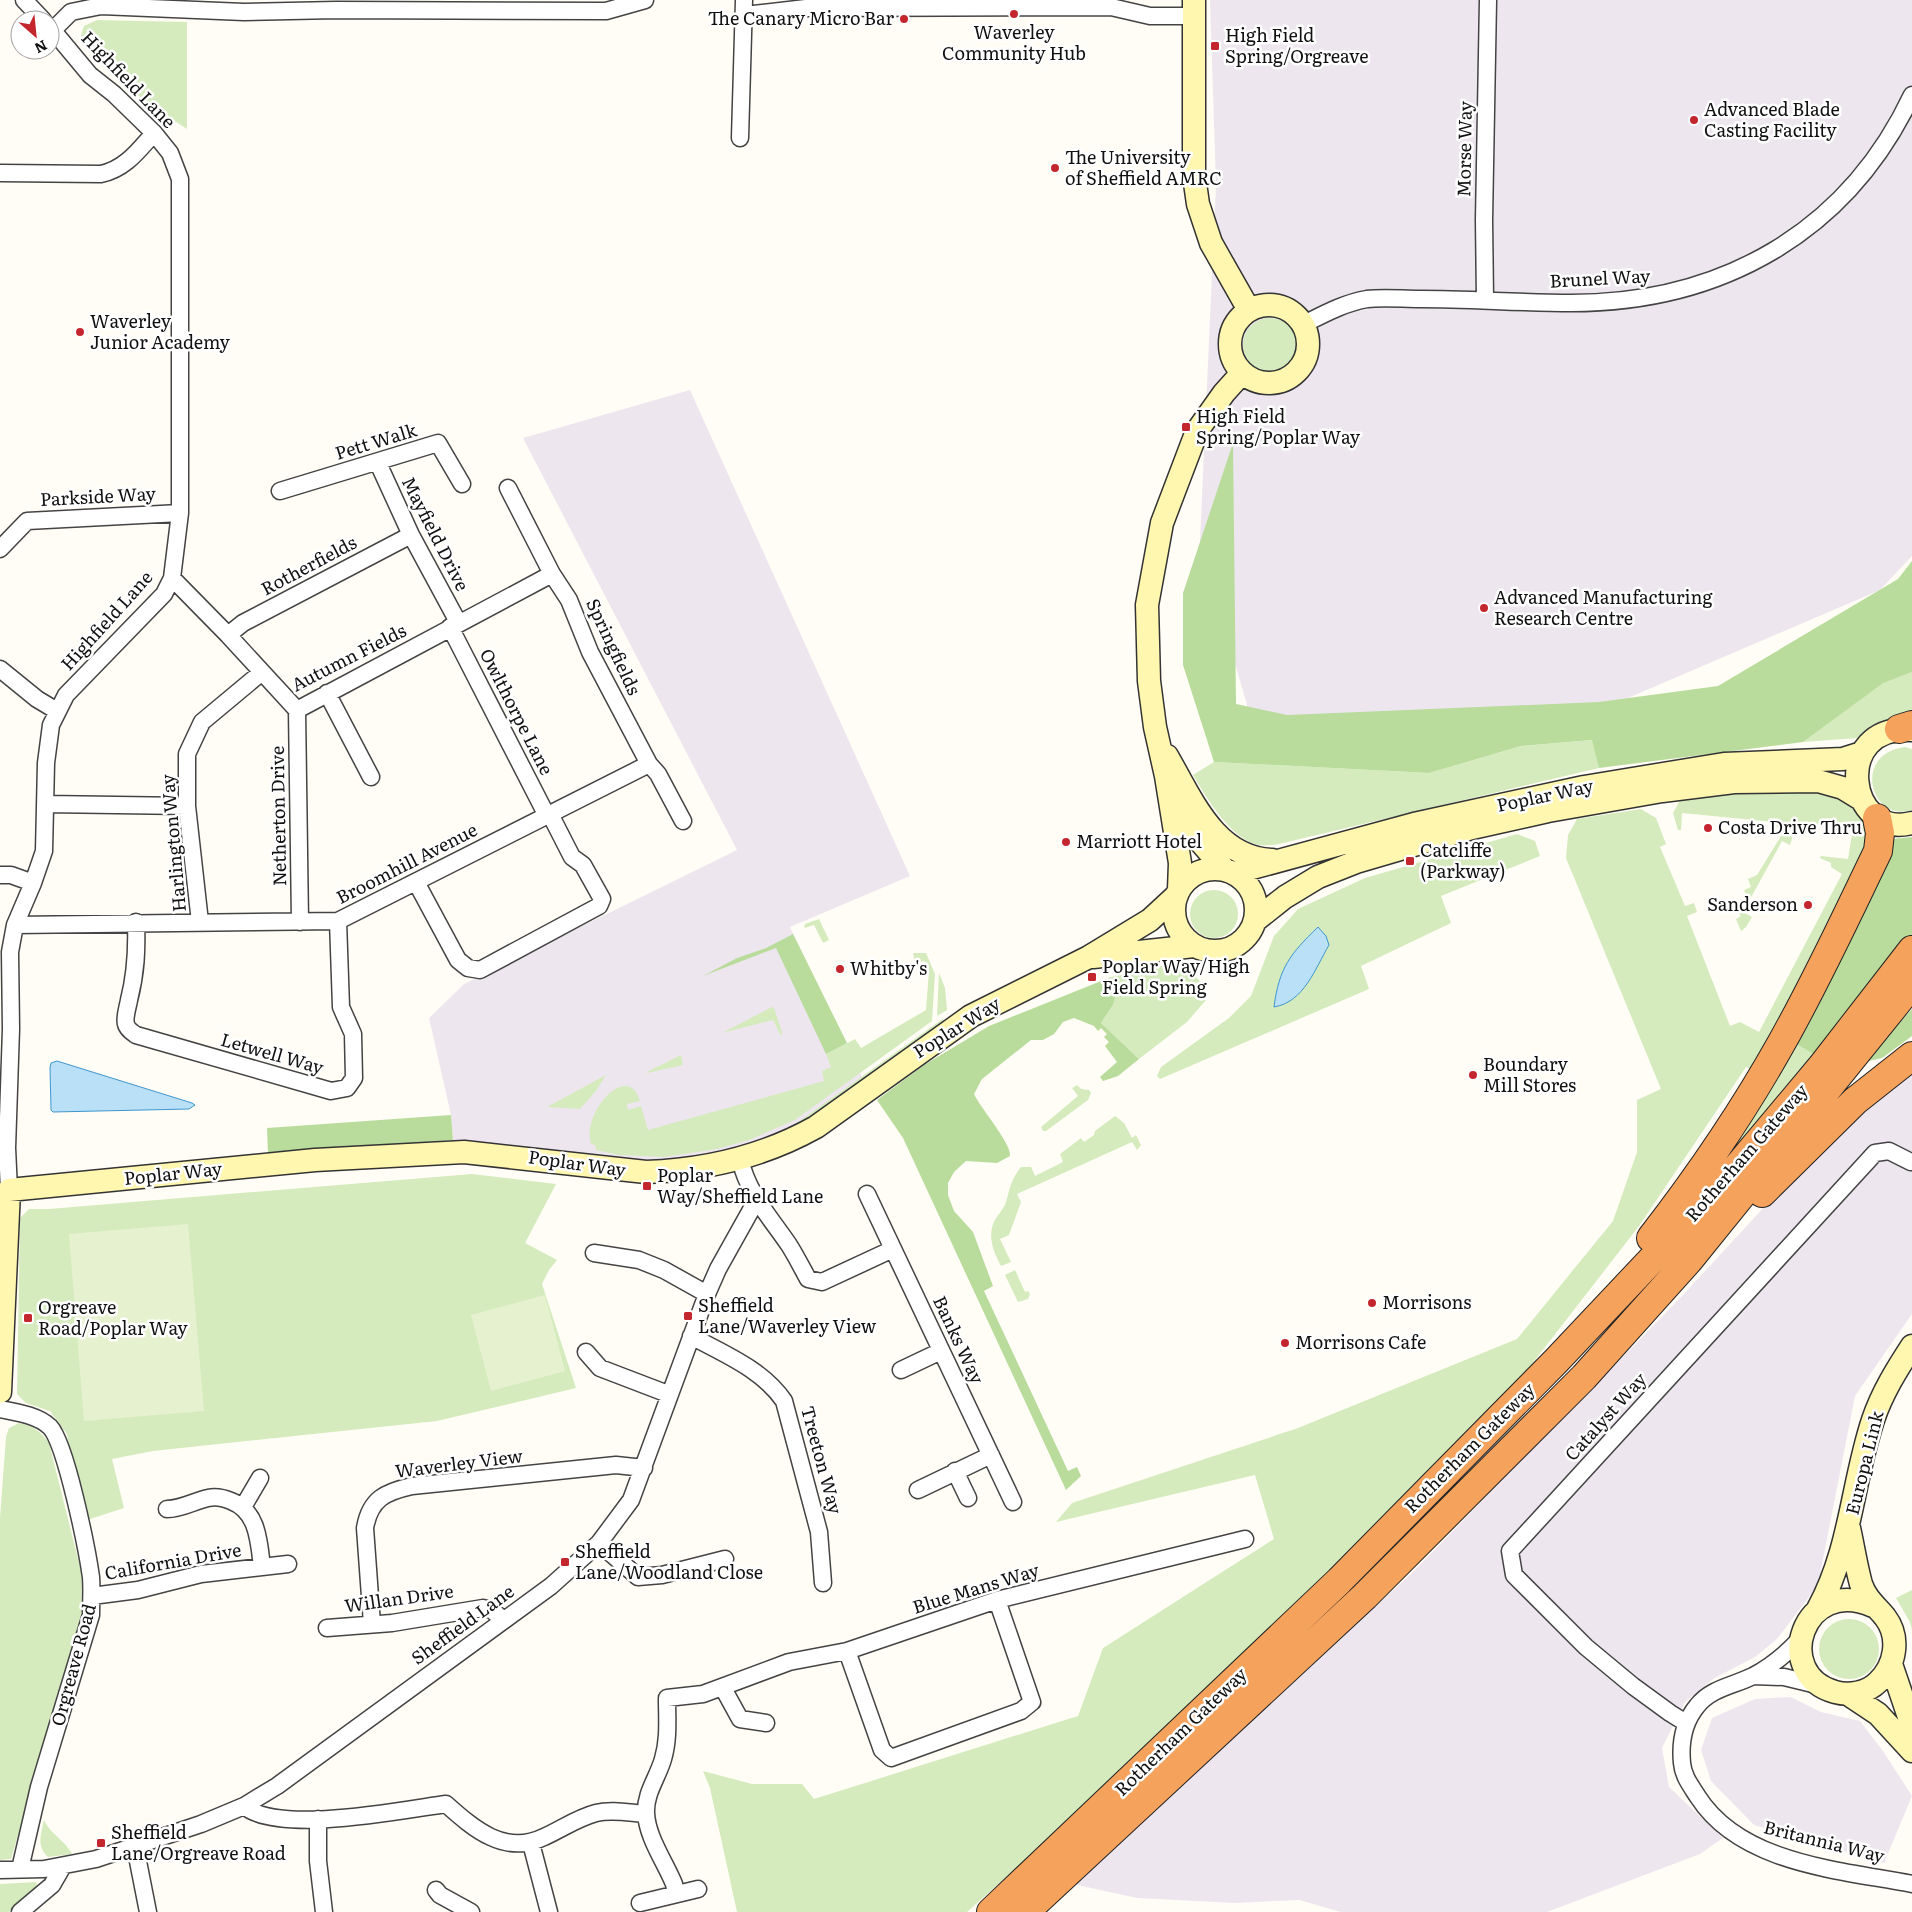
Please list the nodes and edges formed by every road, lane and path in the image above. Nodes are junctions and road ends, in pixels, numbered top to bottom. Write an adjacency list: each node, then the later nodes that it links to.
1 (24, 0): 6 (street, Highfield Lane)
2 (645, 0): 7 (street)
3 (1488, 0): 13 (street, Morse Way)
4 (744, 8): 5 (street); 11 (street)
5 (1194, 8): 14 (main road)
6 (34, 10)
7 (60, 19)
8 (60, 39): 10 (street, Highfield Lane)
9 (1912, 95): 13 (street, Brunel Way)
10 (154, 133): 12 (street); 21 (street, Highfield Lane)
11 (740, 138)
12 (0, 173)
13 (1485, 299): 15 (street, Brunel Way)
14 (1249, 310): 15 (main road); 16 (main road)
15 (1304, 324): 16 (main road)
16 (1242, 373): 34 (main road)
17 (378, 463): 18 (street, Pett Walk); 20 (street, Pett Walk); 22 (street, Mayfield Drive)
18 (462, 484)
19 (508, 488): 24 (street, Springfields)
20 (280, 492)
21 (180, 513): 23 (street, Parkside Way); 25 (street, Highfield Lane)
22 (411, 535): 26 (street, Mayfield Drive); 27 (street, Rotherfields)
23 (0, 549)
24 (552, 574): 26 (street, Autumn Fields); 36 (street, Springfields)
25 (172, 578): 27 (street, Autumn Fields); 32 (street, Highfield Lane)
26 (454, 625): 30 (street, Autumn Fields); 42 (street, Owlthorpe Lane)
27 (228, 635): 29 (street, Autumn Fields)
28 (0, 668): 32 (street)
29 (262, 672): 31 (street, Autumn Fields); 40 (street, Harlington Way)
30 (327, 693): 31 (street, Autumn Fields); 38 (street)
31 (297, 710): 55 (street, Netherton Drive)
32 (58, 711): 39 (street, Highfield Lane)
33 (1908, 728): 35 (main road)
34 (1158, 740): 37 (main road); 45 (main road)
35 (1862, 753): 41 (main road); 45 (main road, Poplar Way)
36 (649, 764): 42 (street, Broomhill Avenue); 43 (street, Springfields)
37 (1166, 776): 46 (main road); 50 (main road)
38 (372, 777)
39 (45, 804): 40 (street); 49 (street, Highfield Lane)
40 (187, 806): 54 (street, Harlington Way)
41 (1869, 808): 44 (main road, Poplar Way); 51 (main road, Poplar Way); 76 (highway)
42 (549, 815): 48 (street, Broomhill Avenue); 48 (street, Owlthorpe Lane)
43 (683, 821)
44 (1912, 823)
45 (1282, 860): 46 (main road, Poplar Way)
46 (1229, 871): 50 (main road, Poplar Way); 51 (main road)
47 (0, 875): 49 (street)
48 (416, 882): 52 (street, Broomhill Avenue)
49 (33, 883): 56 (street, Highfield Lane)
50 (1178, 892): 57 (main road); 59 (main road, Poplar Way)
51 (1256, 920): 57 (main road, Poplar Way)
52 (338, 921): 53 (street, Letwell Way); 55 (street, Broomhill Avenue)
53 (136, 922): 54 (street, Broomhill Avenue); 56 (street, Broomhill Avenue)
54 (200, 922): 55 (street, Broomhill Avenue)
55 (300, 922)
56 (15, 925): 61 (street, Highfield Lane)
57 (1194, 946): 59 (main road, Poplar Way)
58 (1912, 950): 76 (highway, Rotherham Gateway)
59 (1089, 957): 63 (main road, Poplar Way)
60 (1912, 984): 70 (highway, Rotherham Gateway)
61 (6, 1028): 65 (street, Highfield Lane)
62 (1912, 1056): 70 (highway)
63 (740, 1159): 65 (main road, Poplar Way); 67 (street)
64 (1911, 1162): 112 (street, Catalyst Way)
65 (9, 1190): 78 (main road)
66 (867, 1194): 68 (street, Banks Way)
67 (756, 1201): 68 (street); 71 (street, Sheffield Lane)
68 (892, 1249): 73 (street, Banks Way)
69 (594, 1253): 71 (street)
70 (1689, 1260): 134 (highway, Rotherham Gateway)
71 (707, 1294): 72 (street, Sheffield Lane)
72 (691, 1336): 79 (street, Sheffield Lane); 96 (street, Treeton Way)
73 (941, 1351): 77 (street); 81 (street, Banks Way)
74 (586, 1352): 79 (street)
75 (1910, 1353): 90 (main road, Europa Link)
76 (1556, 1361): 133 (highway, Rotherham Gateway)
77 (901, 1370)
78 (0, 1392)
79 (668, 1394): 82 (street, Sheffield Lane)
80 (0, 1409): 97 (street, Orgreave Road)
81 (991, 1455): 83 (street); 87 (street, Banks Way)
82 (644, 1468): 92 (street, Sheffield Lane); 102 (street, Waverley View)
83 (955, 1471): 85 (street); 86 (street)
84 (260, 1478): 88 (street)
85 (918, 1490)
86 (968, 1498)
87 (1013, 1502)
88 (243, 1508): 89 (street); 95 (street, California Drive)
89 (167, 1509)
90 (1849, 1528): 99 (main road, Europa Link); 100 (main road, Europa Link)
91 (1245, 1538): 98 (street, Blue Mans Way)
92 (599, 1543): 93 (street); 101 (street, Sheffield Lane)
93 (725, 1559)
94 (288, 1564): 95 (street, California Drive)
95 (262, 1567): 97 (street, California Drive)
96 (823, 1584)
97 (92, 1596): 121 (street, Orgreave Road)
98 (997, 1600): 105 (street, Blue Mans Way); 105 (street)
99 (1873, 1606): 100 (main road); 106 (main road, Europa Link)
100 (1818, 1609): 104 (main road, Europa Link)
101 (503, 1620): 102 (street, Willan Drive); 115 (street, Sheffield Lane)
102 (372, 1624): 103 (street, Willan Drive)
103 (327, 1628)
104 (1800, 1639): 107 (street, Britannia Way); 108 (main road)
105 (847, 1650): 109 (street, Blue Mans Way)
106 (1891, 1664): 110 (main road); 113 (main road, Europa Link)
107 (1753, 1676): 108 (street, Britannia Way); 112 (street, Britannia Way)
108 (1821, 1686): 110 (main road)
109 (723, 1688): 111 (street); 116 (street, Blue Mans Way)
110 (1848, 1694): 114 (main road)
111 (766, 1722)
112 (1686, 1723): 123 (street, Britannia Way)
113 (1912, 1726)
114 (1912, 1751)
115 (244, 1806): 117 (street); 119 (street, Sheffield Lane)
116 (646, 1814): 118 (street); 126 (street)
117 (318, 1818): 118 (street); 130 (street)
118 (531, 1842): 132 (street)
119 (135, 1846): 120 (street, Sheffield Lane); 128 (street)
120 (63, 1866): 121 (street, Sheffield Lane); 129 (street)
121 (20, 1869): 122 (street, Sheffield Lane)
122 (0, 1870)
123 (1912, 1884)
124 (698, 1889): 126 (street)
125 (436, 1890): 131 (street)
126 (676, 1894): 127 (street)
127 (640, 1903)
128 (147, 1908)
129 (20, 1912)
130 (324, 1912)
131 (471, 1912)
132 (549, 1912)
133 (991, 1912)
134 (1025, 1912)

